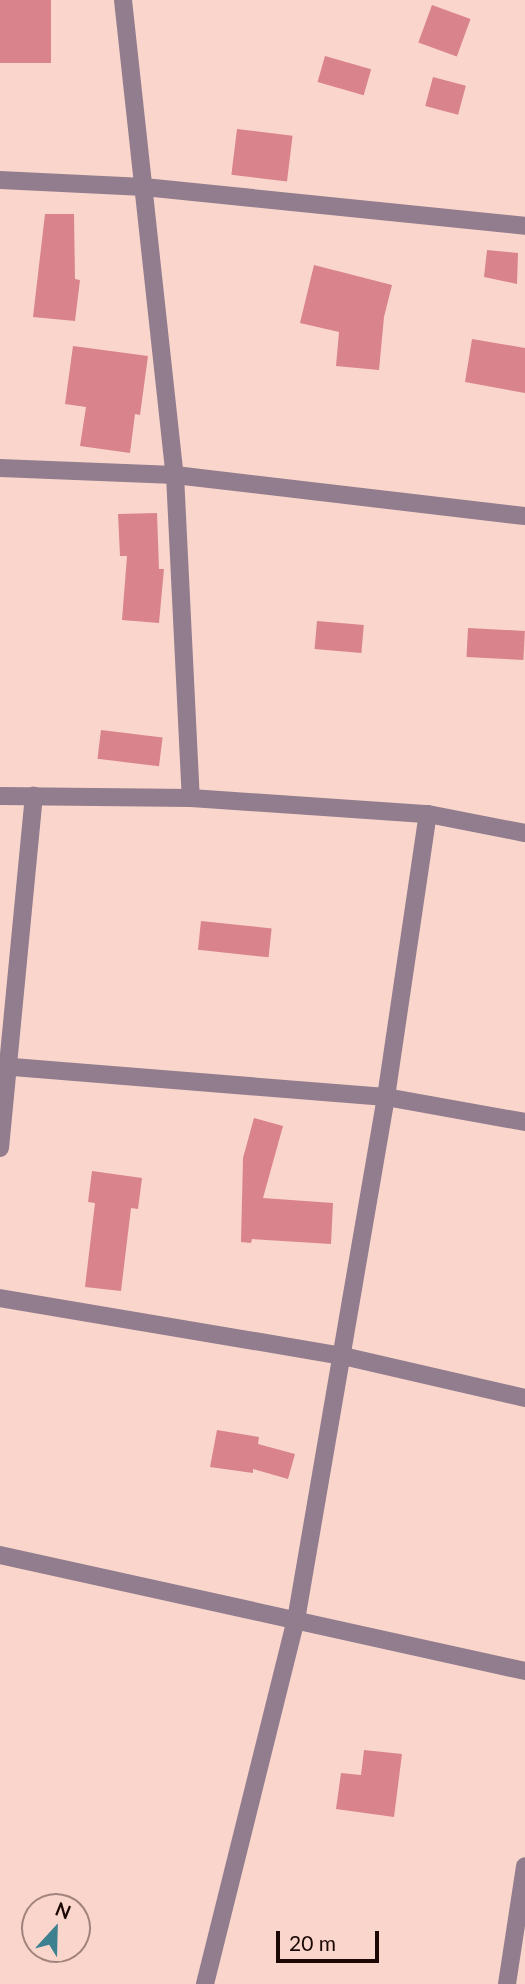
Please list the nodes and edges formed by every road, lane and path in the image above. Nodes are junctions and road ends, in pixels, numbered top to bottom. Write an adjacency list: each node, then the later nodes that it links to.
1 (123, 0): 3 (street)
2 (0, 180): 3 (street)
3 (144, 187): 4 (street); 6 (street)
4 (525, 226)
5 (0, 468): 6 (street)
6 (175, 475): 7 (street); 10 (street)
7 (525, 516)
8 (0, 796): 9 (street)
9 (34, 796): 10 (street); 13 (street)
10 (191, 798): 11 (street)
11 (428, 814): 12 (street); 14 (street)
12 (525, 833)
13 (4, 1066): 14 (street); 16 (street)
14 (386, 1097): 15 (street); 18 (street)
15 (525, 1122)
16 (0, 1148)
17 (0, 1298): 18 (street)
18 (343, 1356): 19 (street); 21 (street)
19 (525, 1398)
20 (0, 1555): 21 (street)
21 (296, 1620): 22 (street); 24 (street)
22 (525, 1671)
23 (525, 1866): 25 (street)
24 (205, 1984)
25 (507, 1984)

